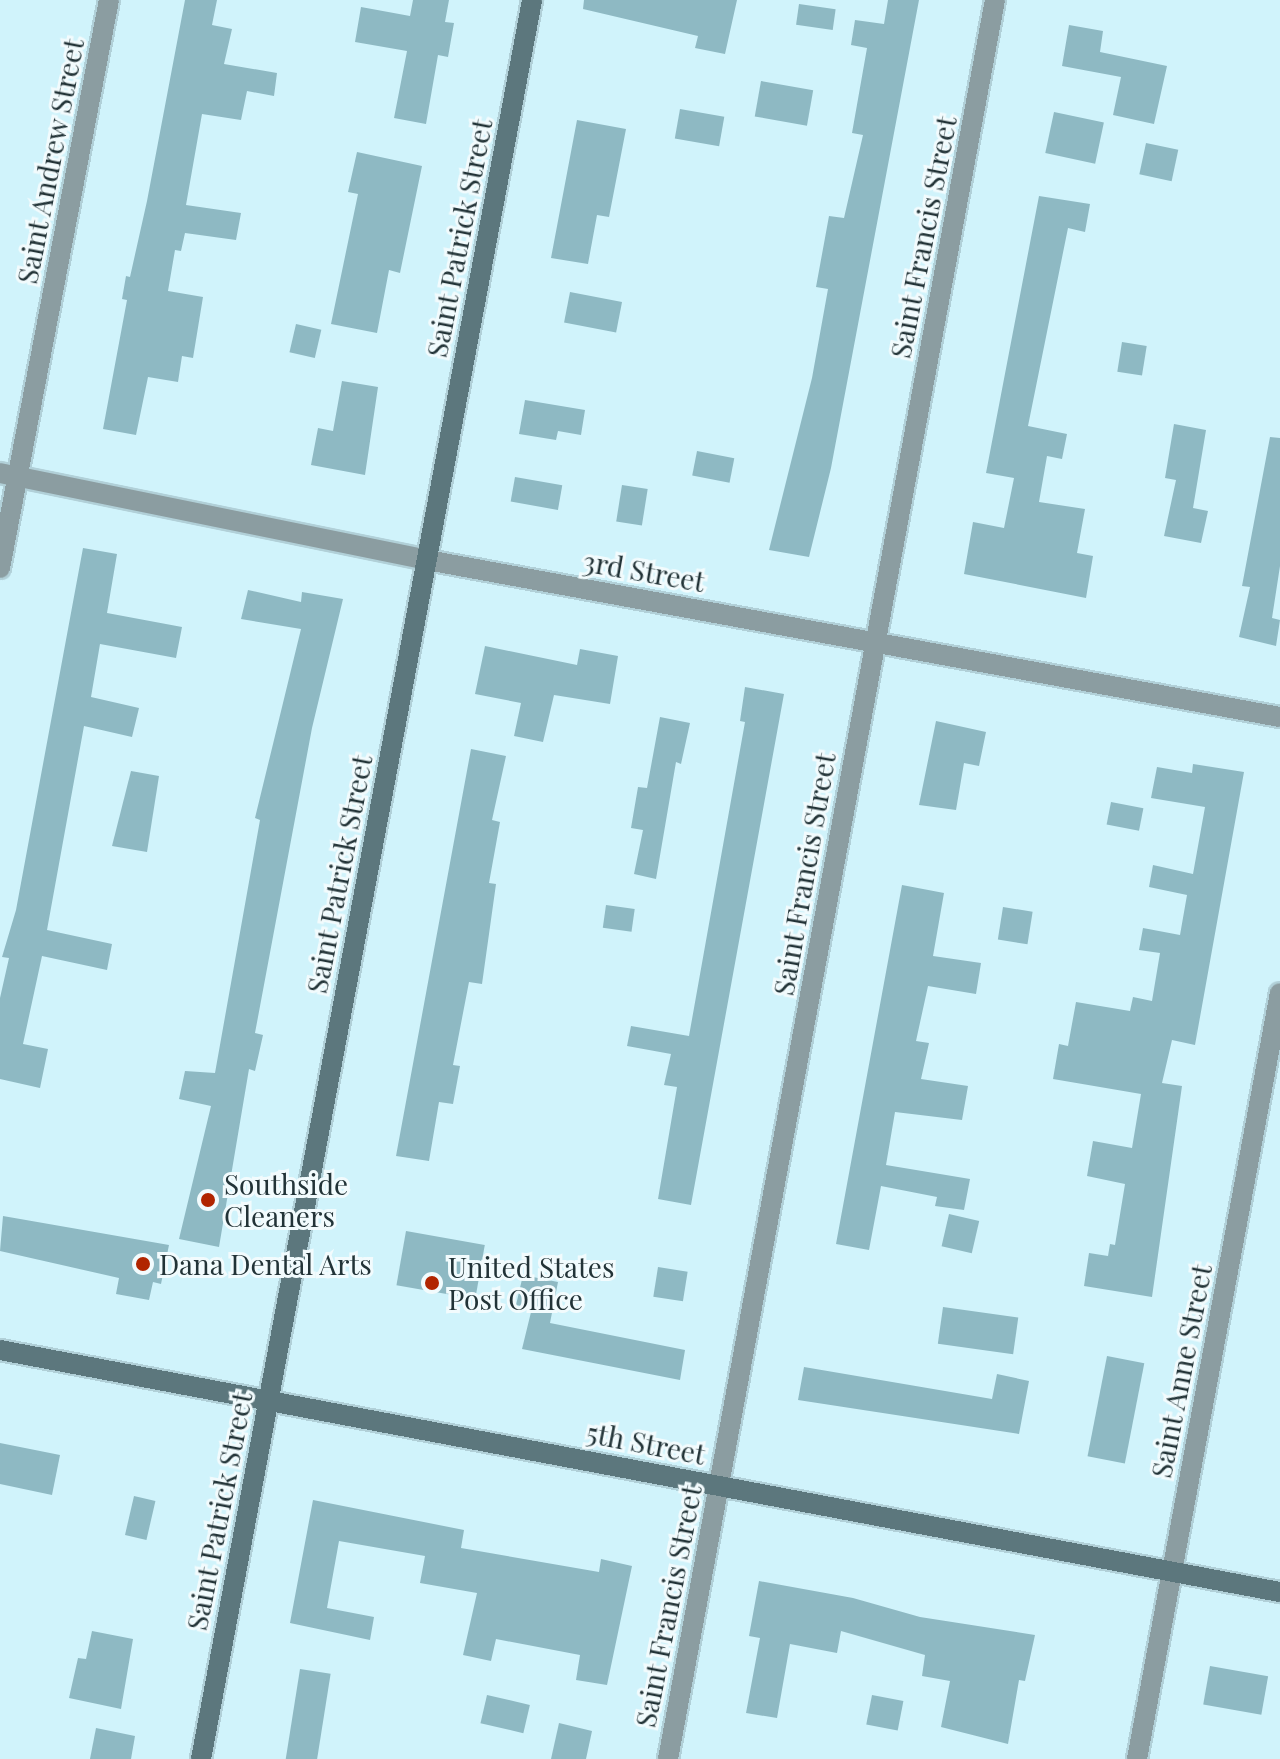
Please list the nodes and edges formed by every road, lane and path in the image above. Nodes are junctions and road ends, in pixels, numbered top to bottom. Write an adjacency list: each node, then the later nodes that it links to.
1 (109, 0): 4 (street, Saint Andrew Street)
2 (532, 0): 5 (main road, Saint Patrick Street)
3 (995, 0): 7 (street, Saint Francis Street)
4 (9, 475): 5 (street, 3rd Street); 6 (street, Saint Andrew Street)
5 (427, 560): 7 (street, 3rd Street); 11 (main road, Saint Patrick Street)
6 (0, 568)
7 (875, 642): 8 (street, 3rd Street); 12 (street, Saint Francis Street)
8 (1280, 717)
9 (1280, 993): 13 (street, Saint Anne Street)
10 (0, 1350): 11 (main road, 5th Street)
11 (268, 1401): 12 (main road, 5th Street); 15 (main road, Saint Patrick Street)
12 (720, 1486): 13 (main road, 5th Street); 16 (street, Saint Francis Street)
13 (1171, 1572): 14 (main road, 5th Street); 17 (street, Saint Anne Street)
14 (1280, 1592)
15 (201, 1759)
16 (668, 1759)
17 (1137, 1759)

